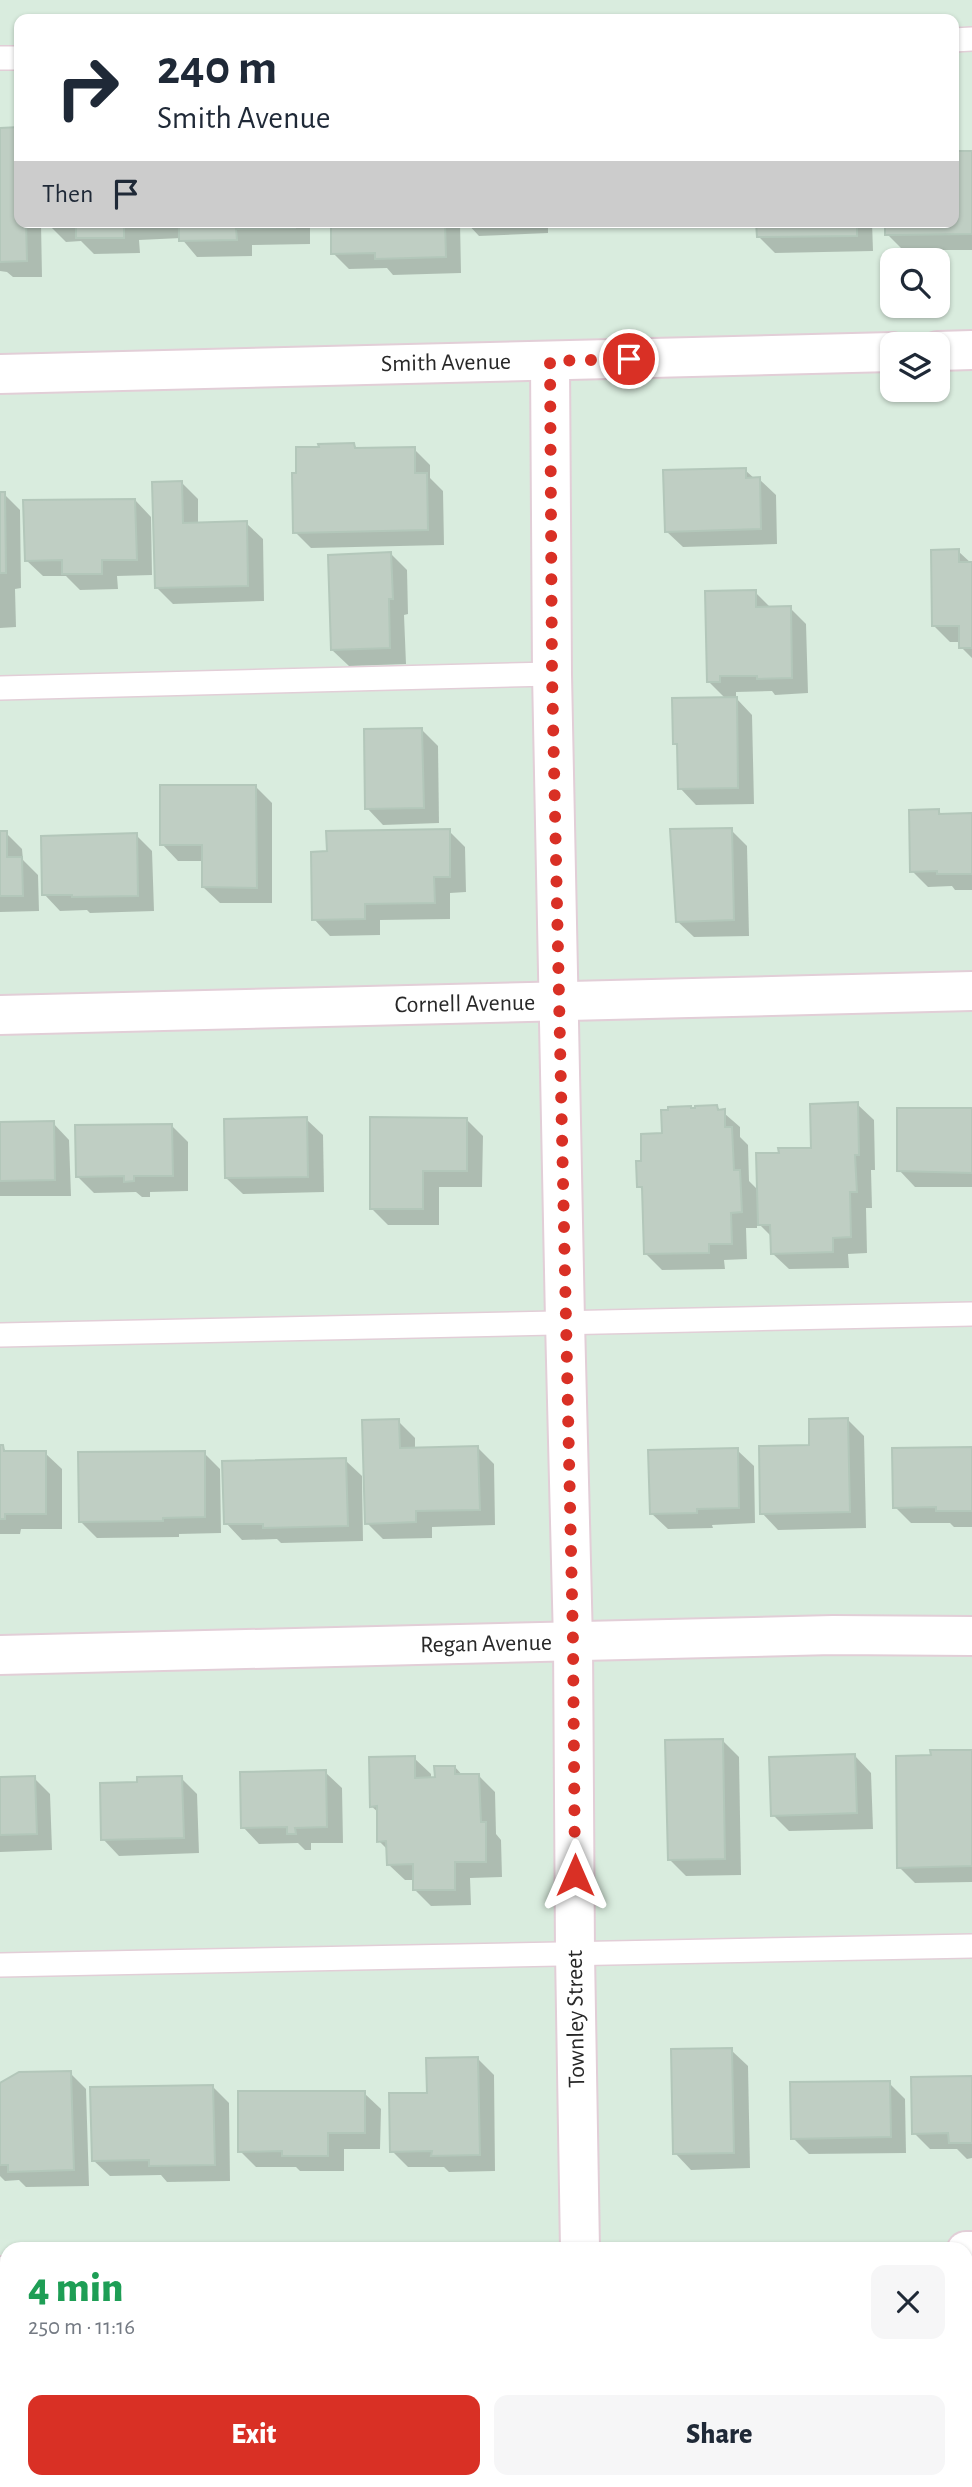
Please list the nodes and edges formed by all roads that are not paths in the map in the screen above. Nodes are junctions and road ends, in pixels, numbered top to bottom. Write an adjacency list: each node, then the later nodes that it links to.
1 (972, 350): 2 (street)
2 (950, 351)
3 (880, 352): 4 (street, Smith Avenue)
4 (550, 361): 5 (street, Smith Avenue); 6 (street, Townley Street)
5 (0, 374)
6 (552, 674): 7 (lane); 9 (street, Townley Street)
7 (0, 688)
8 (972, 991): 9 (street, Cornell Avenue)
9 (559, 1002): 10 (street, Cornell Avenue); 12 (street, Townley Street)
10 (0, 1015)
11 (972, 1314): 12 (lane)
12 (565, 1321): 13 (lane); 15 (street, Townley Street)
13 (0, 1335)
14 (972, 1636): 15 (street, Regan Avenue)
15 (573, 1642): 16 (street, Regan Avenue); 18 (street, Townley Street)
16 (0, 1655)
17 (972, 1947): 18 (lane)
18 (575, 1953): 19 (lane); 20 (street, Townley Street)
19 (0, 1965)
20 (580, 2242)

